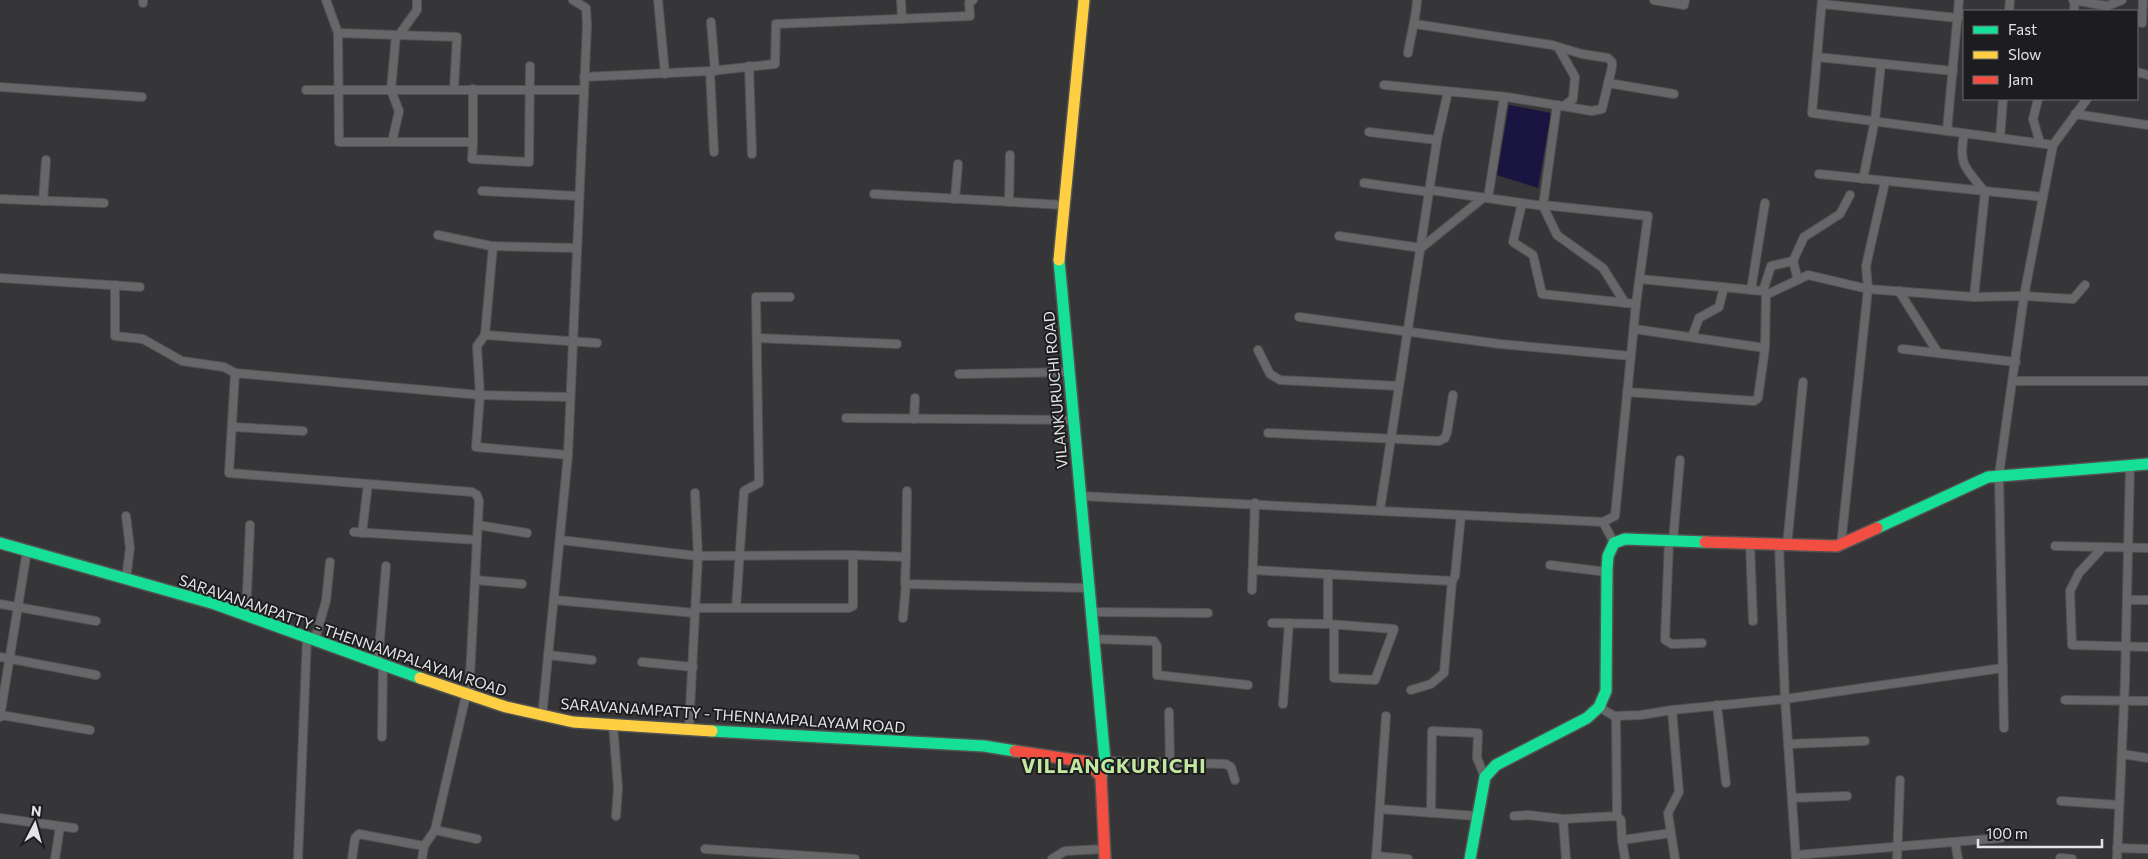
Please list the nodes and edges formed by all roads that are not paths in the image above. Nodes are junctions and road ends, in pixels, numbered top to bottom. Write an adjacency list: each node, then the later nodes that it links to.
1 (326, 0): 24 (street)
2 (417, 0): 25 (street)
3 (573, 0): 35 (street)
4 (658, 0): 34 (street)
5 (901, 0): 19 (street)
6 (973, 0): 19 (street)
7 (1084, 0): 90 (main road, VILANKURUCHI ROAD)
8 (1417, 0): 22 (street)
9 (1654, 0): 10 (street)
10 (1684, 0)
11 (1959, 0): 18 (street)
12 (2074, 0): 13 (street)
13 (2122, 0)
14 (2134, 0): 16 (street)
15 (1822, 2): 18 (street); 28 (street)
16 (2143, 3): 21 (street)
17 (2148, 16): 21 (street)
18 (1958, 18): 33 (street)
19 (902, 19): 31 (street)
20 (711, 22): 32 (street)
21 (2142, 23): 23 (street)
22 (1415, 24): 26 (street); 27 (street)
23 (2138, 29)
24 (338, 33): 25 (street); 43 (street)
25 (398, 35): 39 (street); 44 (street)
26 (1558, 47): 36 (street); 53 (street)
27 (1408, 53)
28 (1817, 57): 29 (street); 55 (street)
29 (1881, 64): 33 (street); 55 (street)
30 (530, 66): 41 (street)
31 (748, 66): 32 (street); 67 (street)
32 (713, 71): 34 (street); 66 (street)
33 (1953, 71): 57 (street)
34 (666, 74): 35 (street)
35 (584, 77): 45 (street)
36 (1608, 83): 47 (street); 53 (street)
37 (1384, 85): 46 (street)
38 (0, 87): 48 (street)
39 (454, 89): 40 (street); 44 (street)
40 (473, 89): 41 (street); 63 (street)
41 (529, 89): 45 (street); 63 (street)
42 (306, 90): 43 (street)
43 (339, 90): 44 (street); 62 (street)
44 (391, 90): 62 (street)
45 (583, 90): 80 (street)
46 (1448, 92): 49 (street); 61 (street)
47 (1674, 94)
48 (142, 97)
49 (1504, 97): 53 (street); 82 (street)
50 (2003, 100): 60 (street)
51 (2038, 100): 64 (street)
52 (2085, 100): 54 (street)
53 (1561, 106): 91 (street)
54 (2075, 114): 56 (street); 65 (street)
55 (1874, 120): 57 (street); 72 (street)
56 (2148, 125)
57 (1947, 131): 59 (street)
58 (1370, 132): 61 (street)
59 (1964, 134): 60 (street); 77 (street)
60 (2000, 138): 64 (street)
61 (1437, 140): 76 (street)
62 (392, 142): 63 (street)
63 (473, 142)
64 (2040, 143): 65 (street)
65 (2053, 145): 81 (street)
66 (714, 152)
67 (752, 154)
68 (1010, 155): 86 (street)
69 (46, 160): 85 (street)
70 (958, 164): 84 (street)
71 (1819, 174): 72 (street)
72 (1863, 179): 73 (street)
73 (1884, 182): 77 (street); 106 (street)
74 (1364, 183): 76 (street)
75 (482, 191): 80 (street)
76 (1430, 191): 82 (street); 96 (street)
77 (1985, 192): 81 (street); 110 (street)
78 (874, 194): 84 (street)
79 (1850, 195): 97 (street)
80 (578, 196): 95 (street)
81 (2043, 197): 109 (street)
82 (1486, 198): 88 (street); 96 (street)
83 (0, 199): 85 (street)
84 (955, 199): 86 (street)
85 (43, 200): 87 (street)
86 (1009, 202): 90 (street)
87 (104, 203)
88 (1522, 203): 91 (street); 112 (street)
89 (1765, 203): 105 (street)
90 (1064, 205): 129 (main road, VILANKURUCHI ROAD)
91 (1543, 205): 99 (street); 112 (street)
92 (438, 235): 94 (street)
93 (1340, 236): 96 (street)
94 (494, 246): 95 (street); 117 (street)
95 (577, 248): 120 (street)
96 (1421, 248): 116 (street)
97 (1793, 261): 100 (street); 108 (street)
98 (0, 278): 101 (street)
99 (1640, 279): 104 (street); 113 (street)
100 (1798, 280): 106 (street); 108 (street)
101 (115, 285): 103 (street); 130 (street)
102 (2084, 285): 109 (street)
103 (140, 287)
104 (1724, 287): 105 (street); 118 (street)
105 (1752, 290): 108 (street)
106 (1868, 290): 107 (street); 171 (street)
107 (1899, 291): 110 (street); 126 (street)
108 (1764, 293): 123 (street)
109 (2024, 296): 110 (street); 128 (street)
110 (1974, 297)
111 (790, 298): 119 (street)
112 (1625, 303): 113 (street)
113 (1636, 304): 115 (street)
114 (1299, 317): 116 (street)
115 (1634, 329): 118 (street); 127 (street)
116 (1408, 330): 127 (street); 135 (street)
117 (486, 335): 120 (street); 137 (street)
118 (1692, 337): 123 (street)
119 (757, 338): 122 (street); 180 (street)
120 (571, 342): 121 (street); 139 (street)
121 (597, 342)
122 (897, 344)
123 (1765, 348): 136 (street)
124 (1902, 349): 126 (street)
125 (1258, 350): 135 (street)
126 (1938, 353): 128 (street)
127 (1631, 356): 136 (street)
128 (2016, 362): 132 (street)
129 (1069, 372): 131 (street); 143 (main road, VILANKURUCHI ROAD)
130 (235, 373): 137 (street); 144 (street)
131 (959, 374)
132 (2014, 381): 133 (street); 152 (street)
133 (2148, 381)
134 (1803, 382): 172 (street)
135 (1399, 386): 147 (street)
136 (1628, 392): 161 (street)
137 (480, 394): 139 (street); 148 (street)
138 (1453, 395): 147 (street)
139 (569, 397): 148 (street)
140 (915, 398): 142 (street)
141 (846, 418): 142 (street)
142 (914, 419): 143 (street)
143 (1073, 420): 156 (main road, VILANKURUCHI ROAD)
144 (233, 427): 145 (street); 153 (street)
145 (303, 431)
146 (1268, 433): 147 (street)
147 (1391, 438): 158 (street)
148 (568, 455): 166 (street)
149 (1680, 460): 167 (street)
150 (2148, 464): 151 (main road)
151 (2130, 466): 152 (main road); 175 (street)
152 (1999, 475): 171 (main road); 223 (street)
153 (368, 484): 163 (street); 165 (street)
154 (907, 491): 181 (street)
155 (695, 493): 178 (street)
156 (1080, 496): 157 (street); 193 (main road, VILANKURUCHI ROAD)
157 (1255, 503): 158 (street); 185 (street)
158 (1380, 510): 159 (street)
159 (1461, 514): 161 (street); 190 (street)
160 (126, 516): 188 (street)
161 (1602, 522): 169 (street)
162 (250, 525): 204 (street)
163 (478, 525): 164 (street); 165 (street)
164 (527, 533)
165 (477, 540): 189 (street)
166 (560, 540): 178 (street); 195 (street)
167 (1671, 541): 169 (main road); 170 (main road); 213 (street)
168 (0, 543): 177 (main road, SARAVANAMPATTY - THENNAMPALAYAM ROAD)
169 (1614, 543): 186 (main road)
170 (1750, 544): 172 (main road); 207 (street)
171 (1841, 545): 172 (main road)
172 (1783, 546): 228 (street)
173 (2055, 546): 174 (street)
174 (2103, 547): 175 (street); 214 (street)
175 (2128, 547): 176 (street); 196 (street)
176 (2148, 548)
177 (27, 552): 188 (main road, SARAVANAMPATTY - THENNAMPALAYAM ROAD); 199 (street)
178 (698, 556): 180 (street); 201 (street)
179 (854, 556): 180 (street); 181 (street); 200 (street)
180 (740, 557): 200 (street)
181 (906, 557): 192 (street)
182 (330, 562): 211 (street)
183 (1550, 565): 186 (street)
184 (386, 566): 221 (street)
185 (1252, 570): 187 (street); 194 (street)
186 (1606, 572): 234 (main road)
187 (1328, 574): 190 (street); 210 (street)
188 (126, 579): 204 (main road, SARAVANAMPATTY - THENNAMPALAYAM ROAD)
189 (474, 580): 191 (street); 227 (street)
190 (1452, 581): 226 (street)
191 (522, 584)
192 (906, 584): 193 (street); 205 (street)
193 (1089, 588): 202 (main road, VILANKURUCHI ROAD)
194 (1252, 590)
195 (555, 600): 201 (street); 216 (street)
196 (2127, 600): 197 (street); 214 (street)
197 (2148, 600)
198 (0, 604): 199 (street)
199 (18, 607): 206 (street); 218 (street)
200 (736, 608): 201 (street)
201 (695, 610): 222 (street)
202 (1091, 612): 203 (street); 212 (main road, VILANKURUCHI ROAD)
203 (1208, 613)
204 (246, 615): 211 (main road, SARAVANAMPATTY - THENNAMPALAYAM ROAD)
205 (903, 618)
206 (96, 620)
207 (1753, 621)
208 (1272, 623): 209 (street)
209 (1289, 623): 210 (street); 232 (street)
210 (1331, 624): 210 (street)
211 (311, 638): 221 (main road, SARAVANAMPATTY - THENNAMPALAYAM ROAD); 288 (street)
212 (1094, 639): 225 (street); 250 (main road, VILANKURUCHI ROAD)
213 (1702, 643)
214 (2126, 646): 215 (street); 230 (street)
215 (2148, 647)
216 (548, 655): 219 (street); 240 (street)
217 (0, 657): 218 (street)
218 (10, 658): 224 (street); 237 (street)
219 (592, 660)
220 (642, 662): 222 (street)
221 (380, 664): 227 (main road, SARAVANAMPATTY - THENNAMPALAYAM ROAD); 245 (street)
222 (693, 667): 242 (street)
223 (2003, 668): 228 (street); 243 (street)
224 (96, 675)
225 (1248, 685)
226 (1411, 690)
227 (468, 696): 240 (main road, SARAVANAMPATTY - THENNAMPALAYAM ROAD); 271 (street)
228 (1785, 700): 233 (street); 247 (street)
229 (2065, 700): 230 (street)
230 (2124, 701): 231 (street); 248 (street)
231 (2148, 701)
232 (1283, 704)
233 (1717, 705): 235 (street); 256 (street)
234 (1599, 707): 239 (street); 253 (main road)
235 (1672, 710): 239 (street); 272 (street)
236 (1169, 712): 251 (street)
237 (0, 716): 244 (street)
238 (1386, 716): 261 (street)
239 (1616, 716): 266 (street)
240 (542, 717): 241 (main road, SARAVANAMPATTY - THENNAMPALAYAM ROAD)
241 (613, 724): 242 (main road, SARAVANAMPATTY - THENNAMPALAYAM ROAD); 263 (street)
242 (689, 728): 252 (main road, SARAVANAMPATTY - THENNAMPALAYAM ROAD)
243 (2004, 728)
244 (90, 730)
245 (382, 738)
246 (1865, 741): 247 (street)
247 (1788, 744): 258 (street)
248 (2122, 754): 249 (street); 260 (street)
249 (2148, 758)
250 (1105, 761): 251 (street); 252 (main road, VILANKURUCHI ROAD)
251 (1170, 763): 254 (street)
252 (1101, 777): 282 (main road)
253 (1485, 778): 262 (street); 264 (main road)
254 (1235, 780)
255 (1900, 780): 278 (street)
256 (1726, 783)
257 (1847, 796): 258 (street)
258 (1793, 798): 284 (street)
259 (2061, 801): 260 (street)
260 (2119, 805): 279 (street)
261 (1380, 809): 262 (street); 285 (street)
262 (1431, 813): 264 (street)
263 (616, 816)
264 (1477, 816): 294 (main road)
265 (1514, 816): 268 (street)
266 (1617, 816): 268 (street); 275 (street)
267 (0, 818): 269 (street)
268 (1563, 819): 295 (street)
269 (60, 826): 270 (street); 287 (street)
270 (74, 828)
271 (435, 830): 274 (street); 277 (street)
272 (1671, 833): 275 (street); 297 (street)
273 (2001, 838): 276 (street)
274 (477, 839)
275 (1622, 840): 296 (street)
276 (1955, 842): 278 (street); 299 (street)
277 (424, 846): 289 (street); 290 (street)
278 (1897, 848): 283 (street); 298 (street)
279 (2117, 848): 281 (street); 301 (street)
280 (705, 849): 291 (street)
281 (2148, 849)
282 (1104, 854): 292 (street)
283 (1848, 855): 284 (street)
284 (1796, 857)
285 (1376, 858): 293 (street)
286 (2060, 858): 300 (street)
287 (55, 859)
288 (298, 859)
289 (352, 859)
290 (422, 859)
291 (855, 859)
292 (1052, 859)
293 (1408, 859)
294 (1470, 859)
295 (1566, 859)
296 (1625, 859)
297 (1675, 859)
298 (1897, 859)
299 (1958, 859)
300 (2072, 859)
301 (2117, 859)

